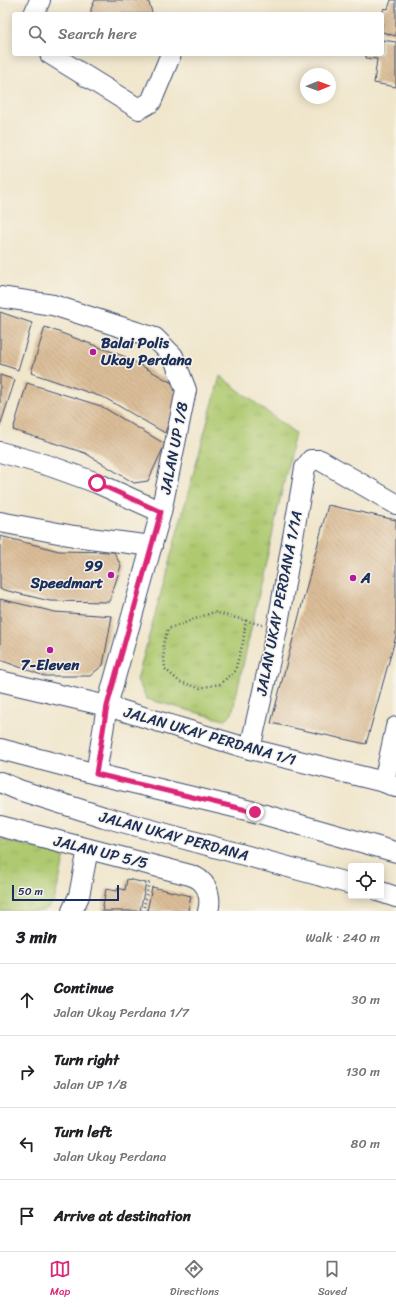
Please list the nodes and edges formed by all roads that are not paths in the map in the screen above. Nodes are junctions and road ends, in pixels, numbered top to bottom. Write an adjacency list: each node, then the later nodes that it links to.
1 (40, 0): 2 (street)
2 (35, 12)
3 (53, 56): 4 (street)
4 (170, 56)
5 (0, 297): 8 (street, JALAN UP 1/8)
6 (0, 452): 8 (street)
7 (396, 504): 15 (street, JALAN UKAY PERDANA 1/1A)
8 (161, 512): 10 (street, JALAN UP 1/8)
9 (0, 522): 10 (street)
10 (152, 546): 12 (street, JALAN UP 1/8)
11 (0, 681): 12 (street, JALAN UKAY PERDANA 1/1)
12 (107, 706): 15 (street, JALAN UKAY PERDANA 1/1); 16 (street, JALAN UP 1/8)
13 (396, 727): 18 (street)
14 (0, 749): 16 (street)
15 (250, 749): 18 (street, JALAN UKAY PERDANA 1/1)
16 (96, 774): 21 (street)
17 (0, 782): 22 (street, JALAN UKAY PERDANA)
18 (390, 785)
19 (0, 826): 20 (street, JALAN UP 5/5)
20 (88, 849): 26 (street); 27 (street, JALAN UP 5/5)
21 (396, 852)
22 (348, 883)
23 (384, 893): 24 (street)
24 (396, 897)
25 (396, 905): 28 (street)
26 (72, 911)
27 (208, 911)
28 (394, 911)

